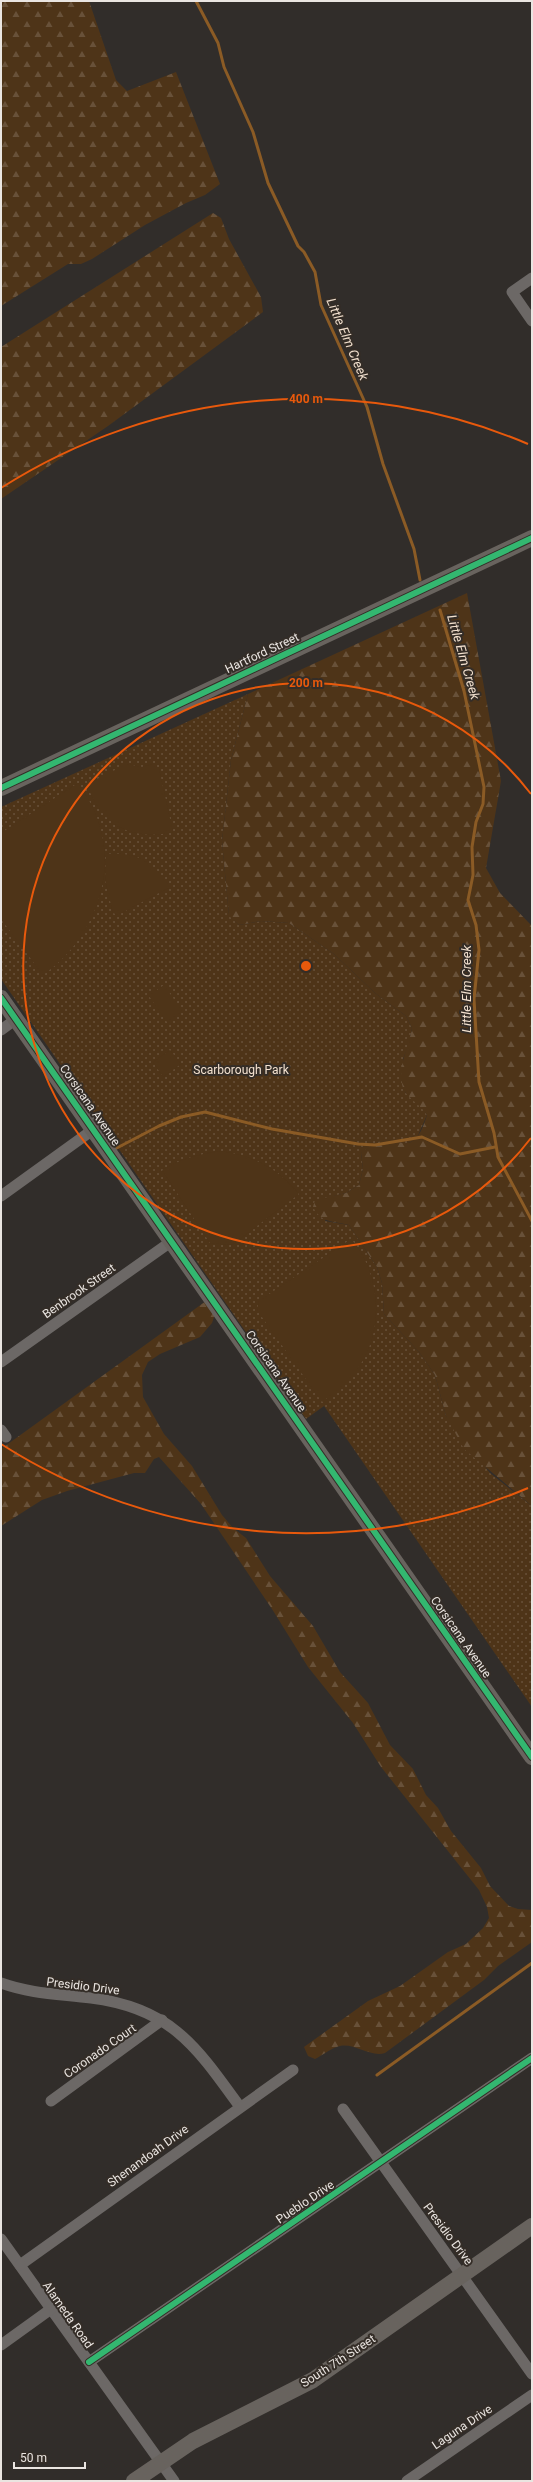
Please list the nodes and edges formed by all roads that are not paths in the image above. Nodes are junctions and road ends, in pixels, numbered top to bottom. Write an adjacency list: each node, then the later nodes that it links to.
1 (532, 278): 2 (street)
2 (532, 321)
3 (532, 538): 4 (street, Hartford Street)
4 (1, 788)
5 (1, 998): 6 (street, Corsicana Avenue)
6 (16, 1019): 7 (street); 8 (street, Corsicana Avenue)
7 (1, 1030)
8 (94, 1129): 9 (street); 10 (street, Corsicana Avenue)
9 (1, 1196)
10 (172, 1241): 11 (street, Benbrook Street); 12 (street, Corsicana Avenue)
11 (1, 1362)
12 (532, 1757)
13 (1, 1983): 14 (street, Presidio Drive)
14 (162, 2020): 17 (street, Coronado Court); 18 (street, Presidio Drive)
15 (532, 2058): 20 (street, Pueblo Drive)
16 (293, 2070): 18 (street, Shenandoah Drive)
17 (51, 2101)
18 (240, 2107): 23 (street, Shenandoah Drive)
19 (343, 2109): 20 (street, Presidio Drive)
20 (381, 2164): 24 (street, Presidio Drive); 27 (street, Pueblo Drive)
21 (532, 2226): 24 (street, South 7th Street)
22 (1, 2239): 23 (street, Alameda Road)
23 (20, 2265): 25 (street, Alameda Road)
24 (462, 2275): 28 (street, Presidio Drive); 30 (street, South 7th Street)
25 (51, 2309): 26 (street); 27 (street, Alameda Road)
26 (1, 2345)
27 (89, 2362): 30 (street, Alameda Road)
28 (532, 2374)
29 (532, 2395): 33 (street, Laguna Drive)
30 (160, 2461): 31 (street, South 7th Street); 32 (street, Alameda Road)
31 (134, 2481)
32 (174, 2481)
33 (407, 2481)

